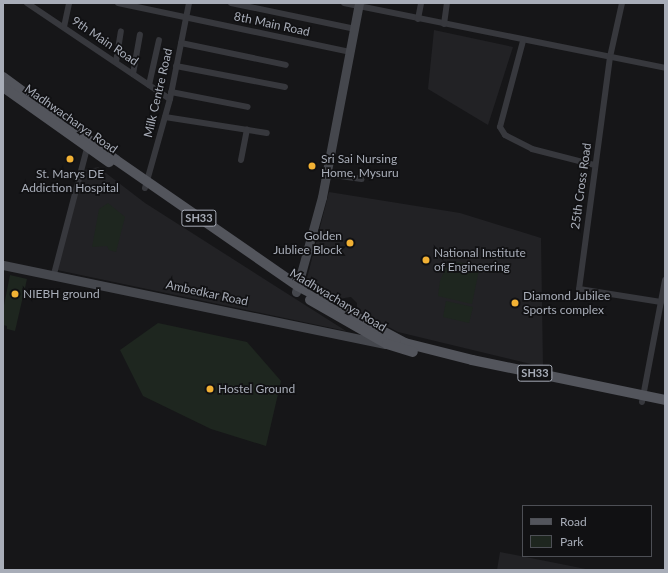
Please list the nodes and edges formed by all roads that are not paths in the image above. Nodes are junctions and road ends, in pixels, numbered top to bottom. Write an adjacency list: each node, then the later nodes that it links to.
1 (27, 3): 15 (street, 9th Main Road)
2 (69, 3): 15 (street)
3 (118, 3): 12 (street, 8th Main Road)
4 (189, 3): 12 (street, Milk Centre Road)
5 (231, 3): 16 (street)
6 (344, 3): 10 (street)
7 (421, 3): 13 (street)
8 (447, 3): 14 (street)
9 (622, 3): 23 (street, 25th Cross Road)
10 (359, 5): 11 (street); 16 (street)
11 (376, 6): 13 (street)
12 (186, 17): 21 (street, Milk Centre Road); 22 (street, 8th Main Road)
13 (418, 19): 14 (street)
14 (444, 24): 20 (street)
15 (64, 27): 24 (street, 9th Main Road)
16 (355, 30): 22 (street)
17 (122, 31): 24 (street)
18 (140, 35): 28 (street)
19 (159, 40): 30 (street)
20 (523, 41): 23 (street); 40 (street)
21 (181, 43): 25 (street); 26 (street, Milk Centre Road)
22 (351, 52): 41 (street)
23 (610, 56): 27 (street); 40 (street, 25th Cross Road)
24 (116, 62): 28 (street, 9th Main Road)
25 (286, 65)
26 (176, 66): 32 (street); 33 (street, Milk Centre Road)
27 (665, 68)
28 (133, 74): 30 (street, 9th Main Road)
29 (3, 76): 38 (main road, SH33)
30 (149, 85): 33 (street, 9th Main Road)
31 (3, 87): 38 (main road, Madhwacharya Road)
32 (285, 87)
33 (170, 96): 34 (street); 35 (street, Milk Centre Road)
34 (248, 107)
35 (165, 117): 36 (street); 43 (street, Milk Centre Road)
36 (247, 130): 37 (street); 39 (street)
37 (267, 133)
38 (88, 143): 43 (main road, SH33); 45 (street)
39 (241, 160)
40 (595, 165): 48 (street, 25th Cross Road)
41 (326, 174): 42 (street); 47 (street)
42 (362, 179)
43 (146, 185): 47 (main road, SH33)
44 (3, 264): 45 (street, Ambedkar Road)
45 (54, 274): 50 (street, Ambedkar Road)
46 (665, 280): 48 (street)
47 (297, 289): 49 (main road, SH33); 50 (main road, Madhwacharya Road)
48 (661, 302): 51 (street)
49 (405, 343): 50 (street, Ambedkar Road); 51 (main road, Madhwacharya Road / SH33)
50 (387, 344): 51 (main road, Madhwacharya Road)
51 (643, 399): 52 (main road, Madhwacharya Road / SH33); 53 (main road, Madhwacharya Road)
52 (665, 400)
53 (665, 407)

